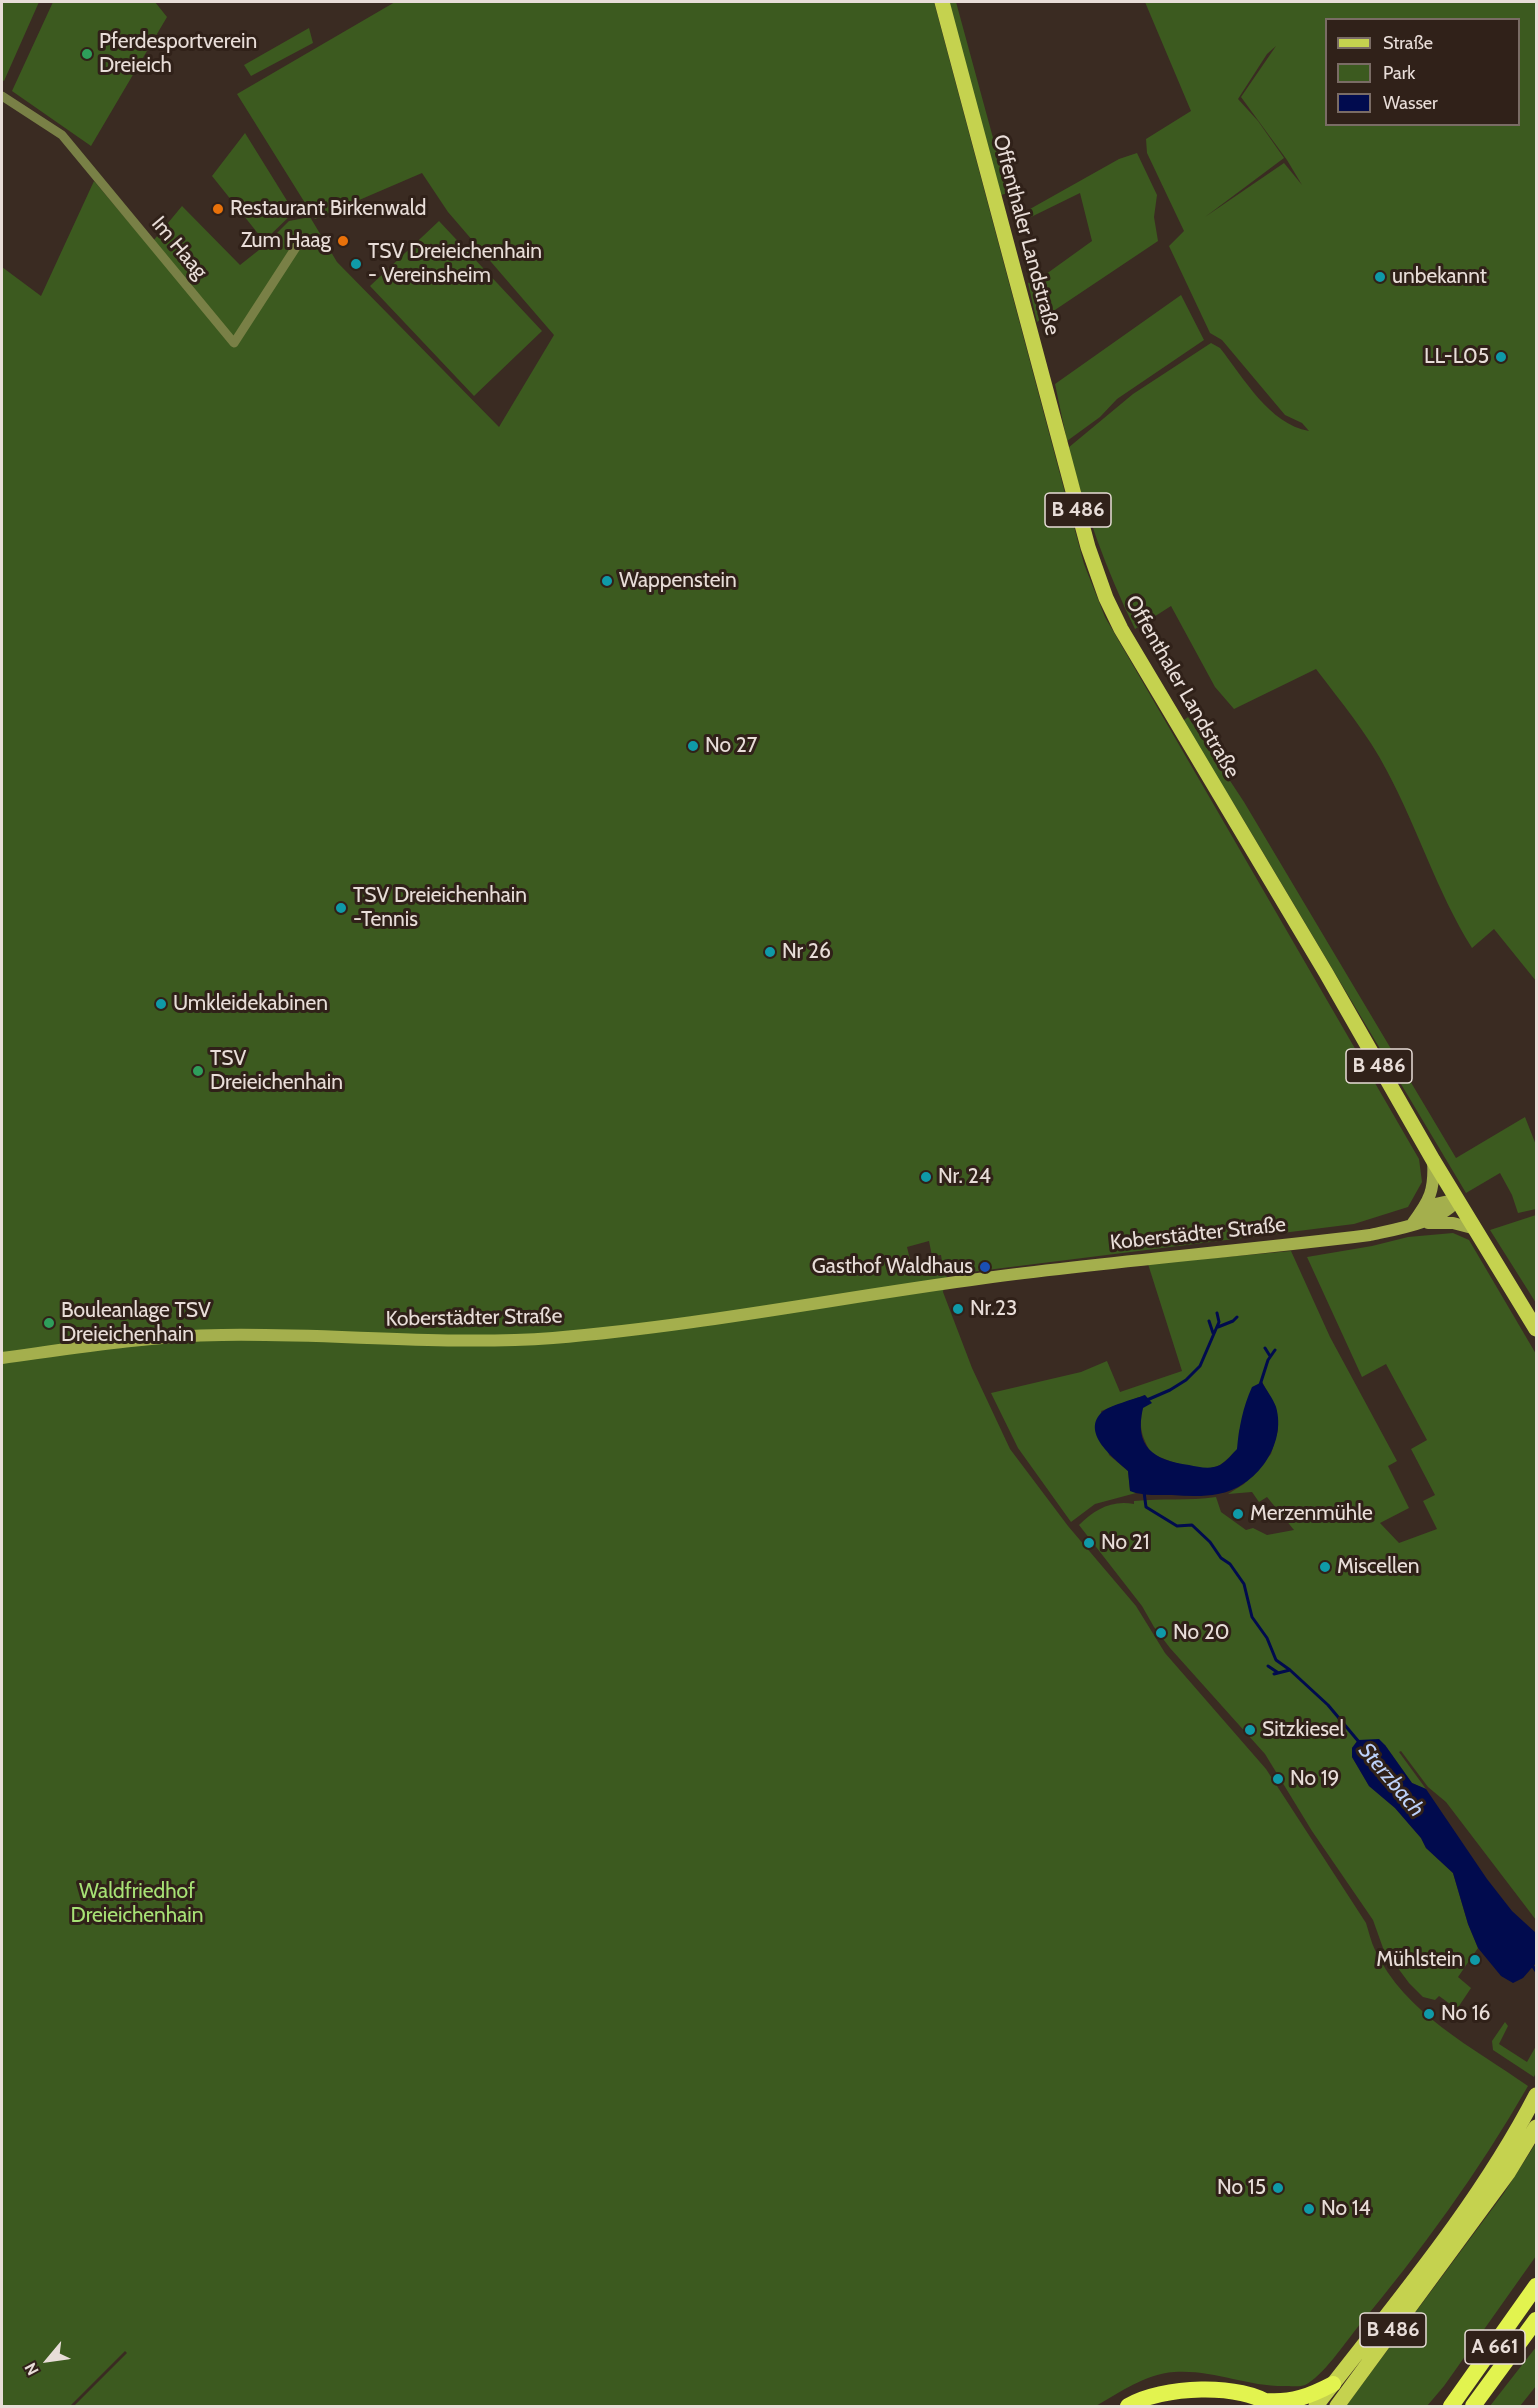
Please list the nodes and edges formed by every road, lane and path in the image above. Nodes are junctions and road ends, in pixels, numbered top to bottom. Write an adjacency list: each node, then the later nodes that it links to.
1 (942, 2): 4 (main road, Offenthaler Landstraße / B 486)
2 (2, 96): 3 (street, Im Haag)
3 (302, 238)
4 (1433, 1160): 5 (main road, Offenthaler Landstraße / B 486); 6 (street)
5 (1458, 1199): 6 (street); 7 (main road, Offenthaler Landstraße / B 486)
6 (1412, 1224): 7 (street); 9 (street, Koberstädter Straße)
7 (1476, 1229): 8 (main road, Offenthaler Landstraße / B 486)
8 (1536, 1329)
9 (2, 1358)
10 (1535, 2097): 14 (main road, B 486)
11 (1536, 2127): 20 (main road, B 486)
12 (1536, 2286): 21 (highway, A 661)
13 (1536, 2320): 22 (highway, A 661)
14 (1333, 2384): 16 (highway); 19 (main road, B 486)
15 (1203, 2391): 16 (highway); 17 (highway); 18 (highway)
16 (1269, 2404)
17 (1128, 2406)
18 (1234, 2406)
19 (1316, 2406)
20 (1337, 2406)
21 (1451, 2406)
22 (1473, 2406)

